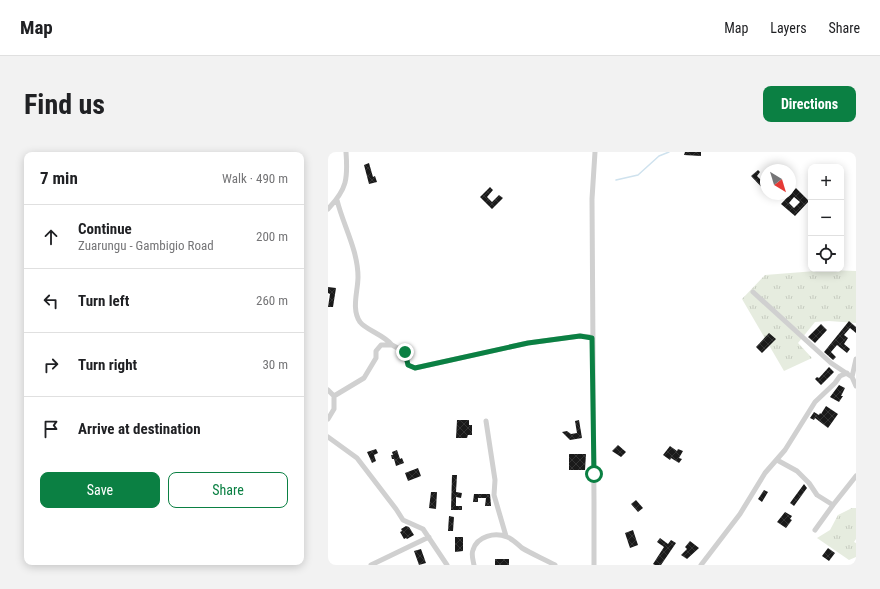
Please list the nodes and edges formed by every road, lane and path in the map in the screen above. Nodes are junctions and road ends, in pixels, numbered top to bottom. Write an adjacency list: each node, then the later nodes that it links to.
1 (346, 152): 3 (street)
2 (595, 152): 6 (street)
3 (337, 200): 4 (street); 7 (street)
4 (328, 209)
5 (754, 292): 9 (street)
6 (592, 338): 7 (street); 27 (street)
7 (392, 345): 13 (street)
8 (856, 359): 10 (street)
9 (847, 373): 10 (street); 17 (street)
10 (852, 377): 11 (street)
11 (856, 386)
12 (328, 390): 13 (street)
13 (334, 396): 14 (street)
14 (328, 419)
15 (486, 422): 21 (street)
16 (328, 437): 22 (street)
17 (777, 460): 19 (street); 28 (street)
18 (855, 477): 19 (street)
19 (833, 505): 20 (street)
20 (815, 530)
21 (506, 536): 25 (street); 26 (street)
22 (429, 537): 23 (street); 24 (street)
23 (371, 565)
24 (447, 565)
25 (474, 565)
26 (555, 565)
27 (594, 565)
28 (701, 565)

